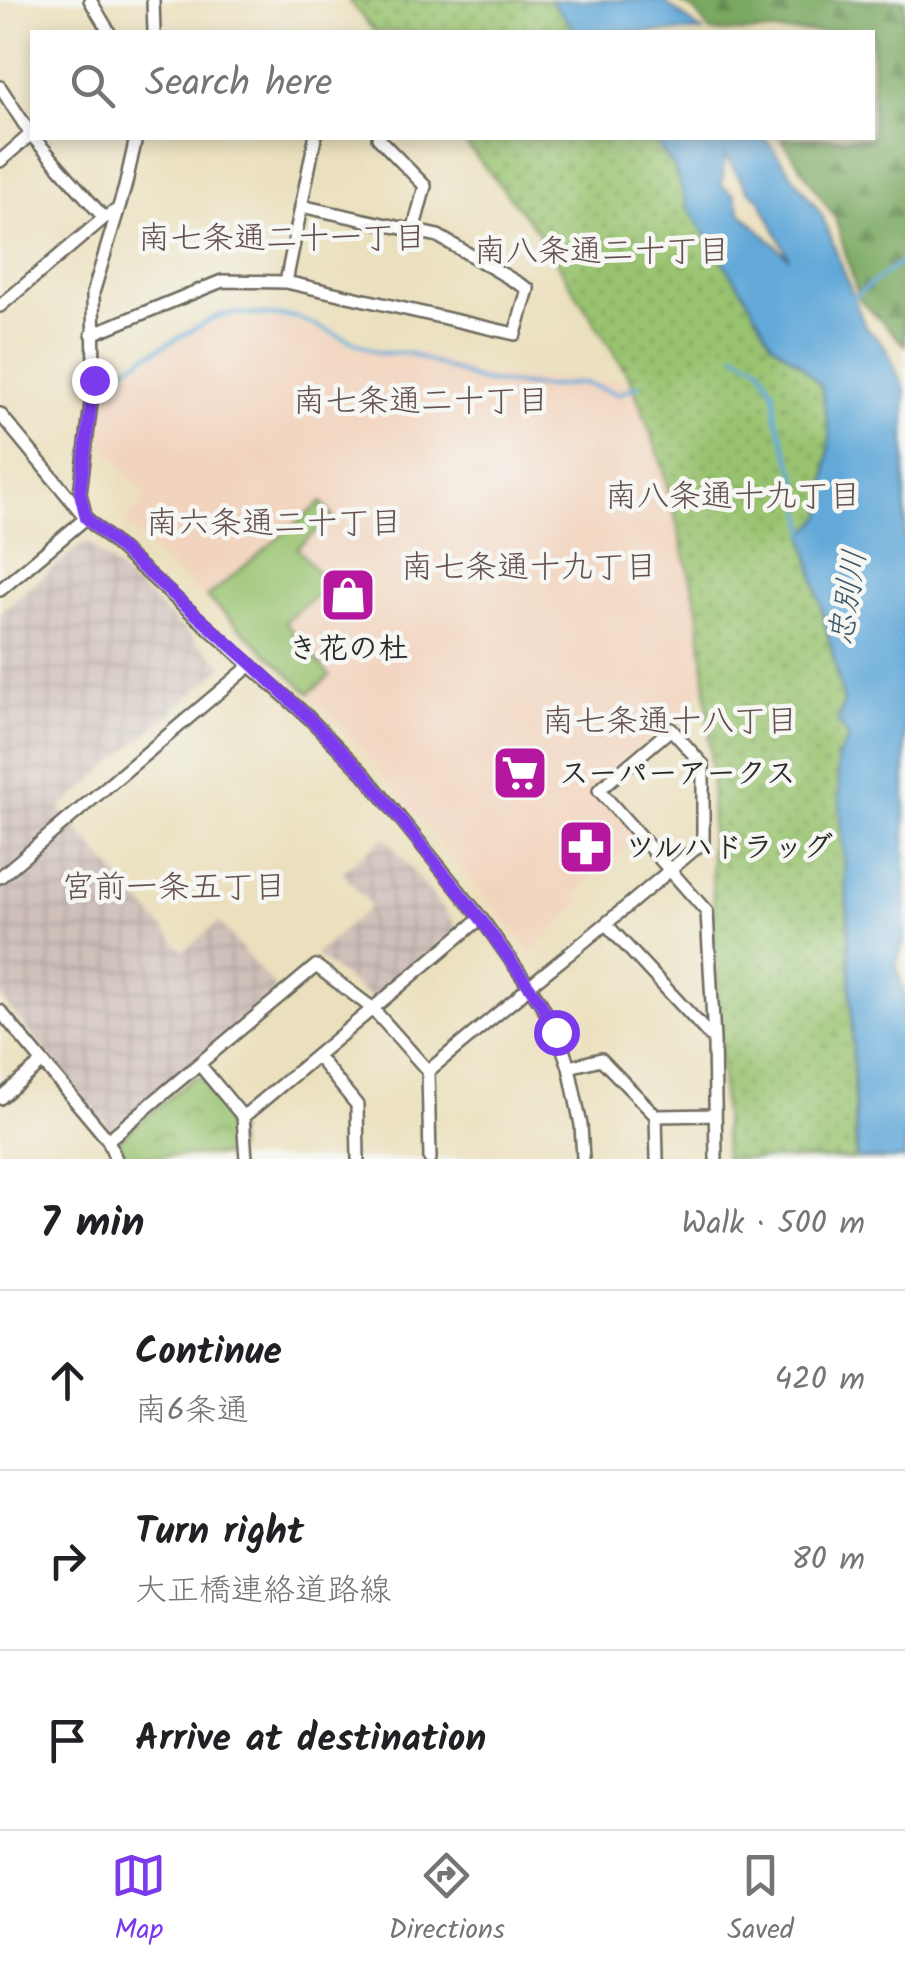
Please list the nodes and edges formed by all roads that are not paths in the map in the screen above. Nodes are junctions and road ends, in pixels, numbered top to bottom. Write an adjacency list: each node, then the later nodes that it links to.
1 (90, 0): 3 (street)
2 (153, 0): 4 (street)
3 (108, 30)
4 (154, 30)
5 (0, 87): 6 (street)
6 (30, 133)
7 (30, 138): 12 (street)
8 (36, 140): 15 (street)
9 (135, 140): 14 (street)
10 (315, 140): 13 (street)
11 (380, 140): 16 (street)
12 (0, 161)
13 (301, 206): 16 (street); 17 (street)
14 (117, 210): 15 (street); 19 (street)
15 (104, 218): 18 (street)
16 (413, 231): 17 (street)
17 (286, 282): 19 (street)
18 (0, 306)
19 (92, 334): 21 (street)
20 (0, 414): 21 (street)
21 (86, 518): 22 (street); 23 (street)
22 (0, 590)
23 (252, 664): 25 (street); 26 (street)
24 (671, 870): 24 (street); 27 (street); 31 (street)
25 (0, 876)
26 (480, 918): 28 (street); 29 (street)
27 (606, 924): 28 (street); 31 (street)
28 (530, 986): 35 (street); 36 (street)
29 (372, 1008): 32 (street); 34 (street); 36 (street)
30 (0, 1011): 33 (street)
31 (714, 1040): 38 (street)
32 (317, 1056): 40 (street); 44 (street)
33 (43, 1062): 37 (street); 41 (street)
34 (199, 1064): 40 (street); 41 (street)
35 (569, 1067): 39 (street); 46 (street)
36 (428, 1071): 45 (street)
37 (0, 1098)
38 (714, 1115): 39 (street); 48 (street)
39 (656, 1116): 47 (street)
40 (243, 1118): 43 (street)
41 (108, 1140): 42 (street)
42 (116, 1159)
43 (246, 1159)
44 (358, 1159)
45 (430, 1159)
46 (583, 1159)
47 (657, 1159)
48 (716, 1159)

